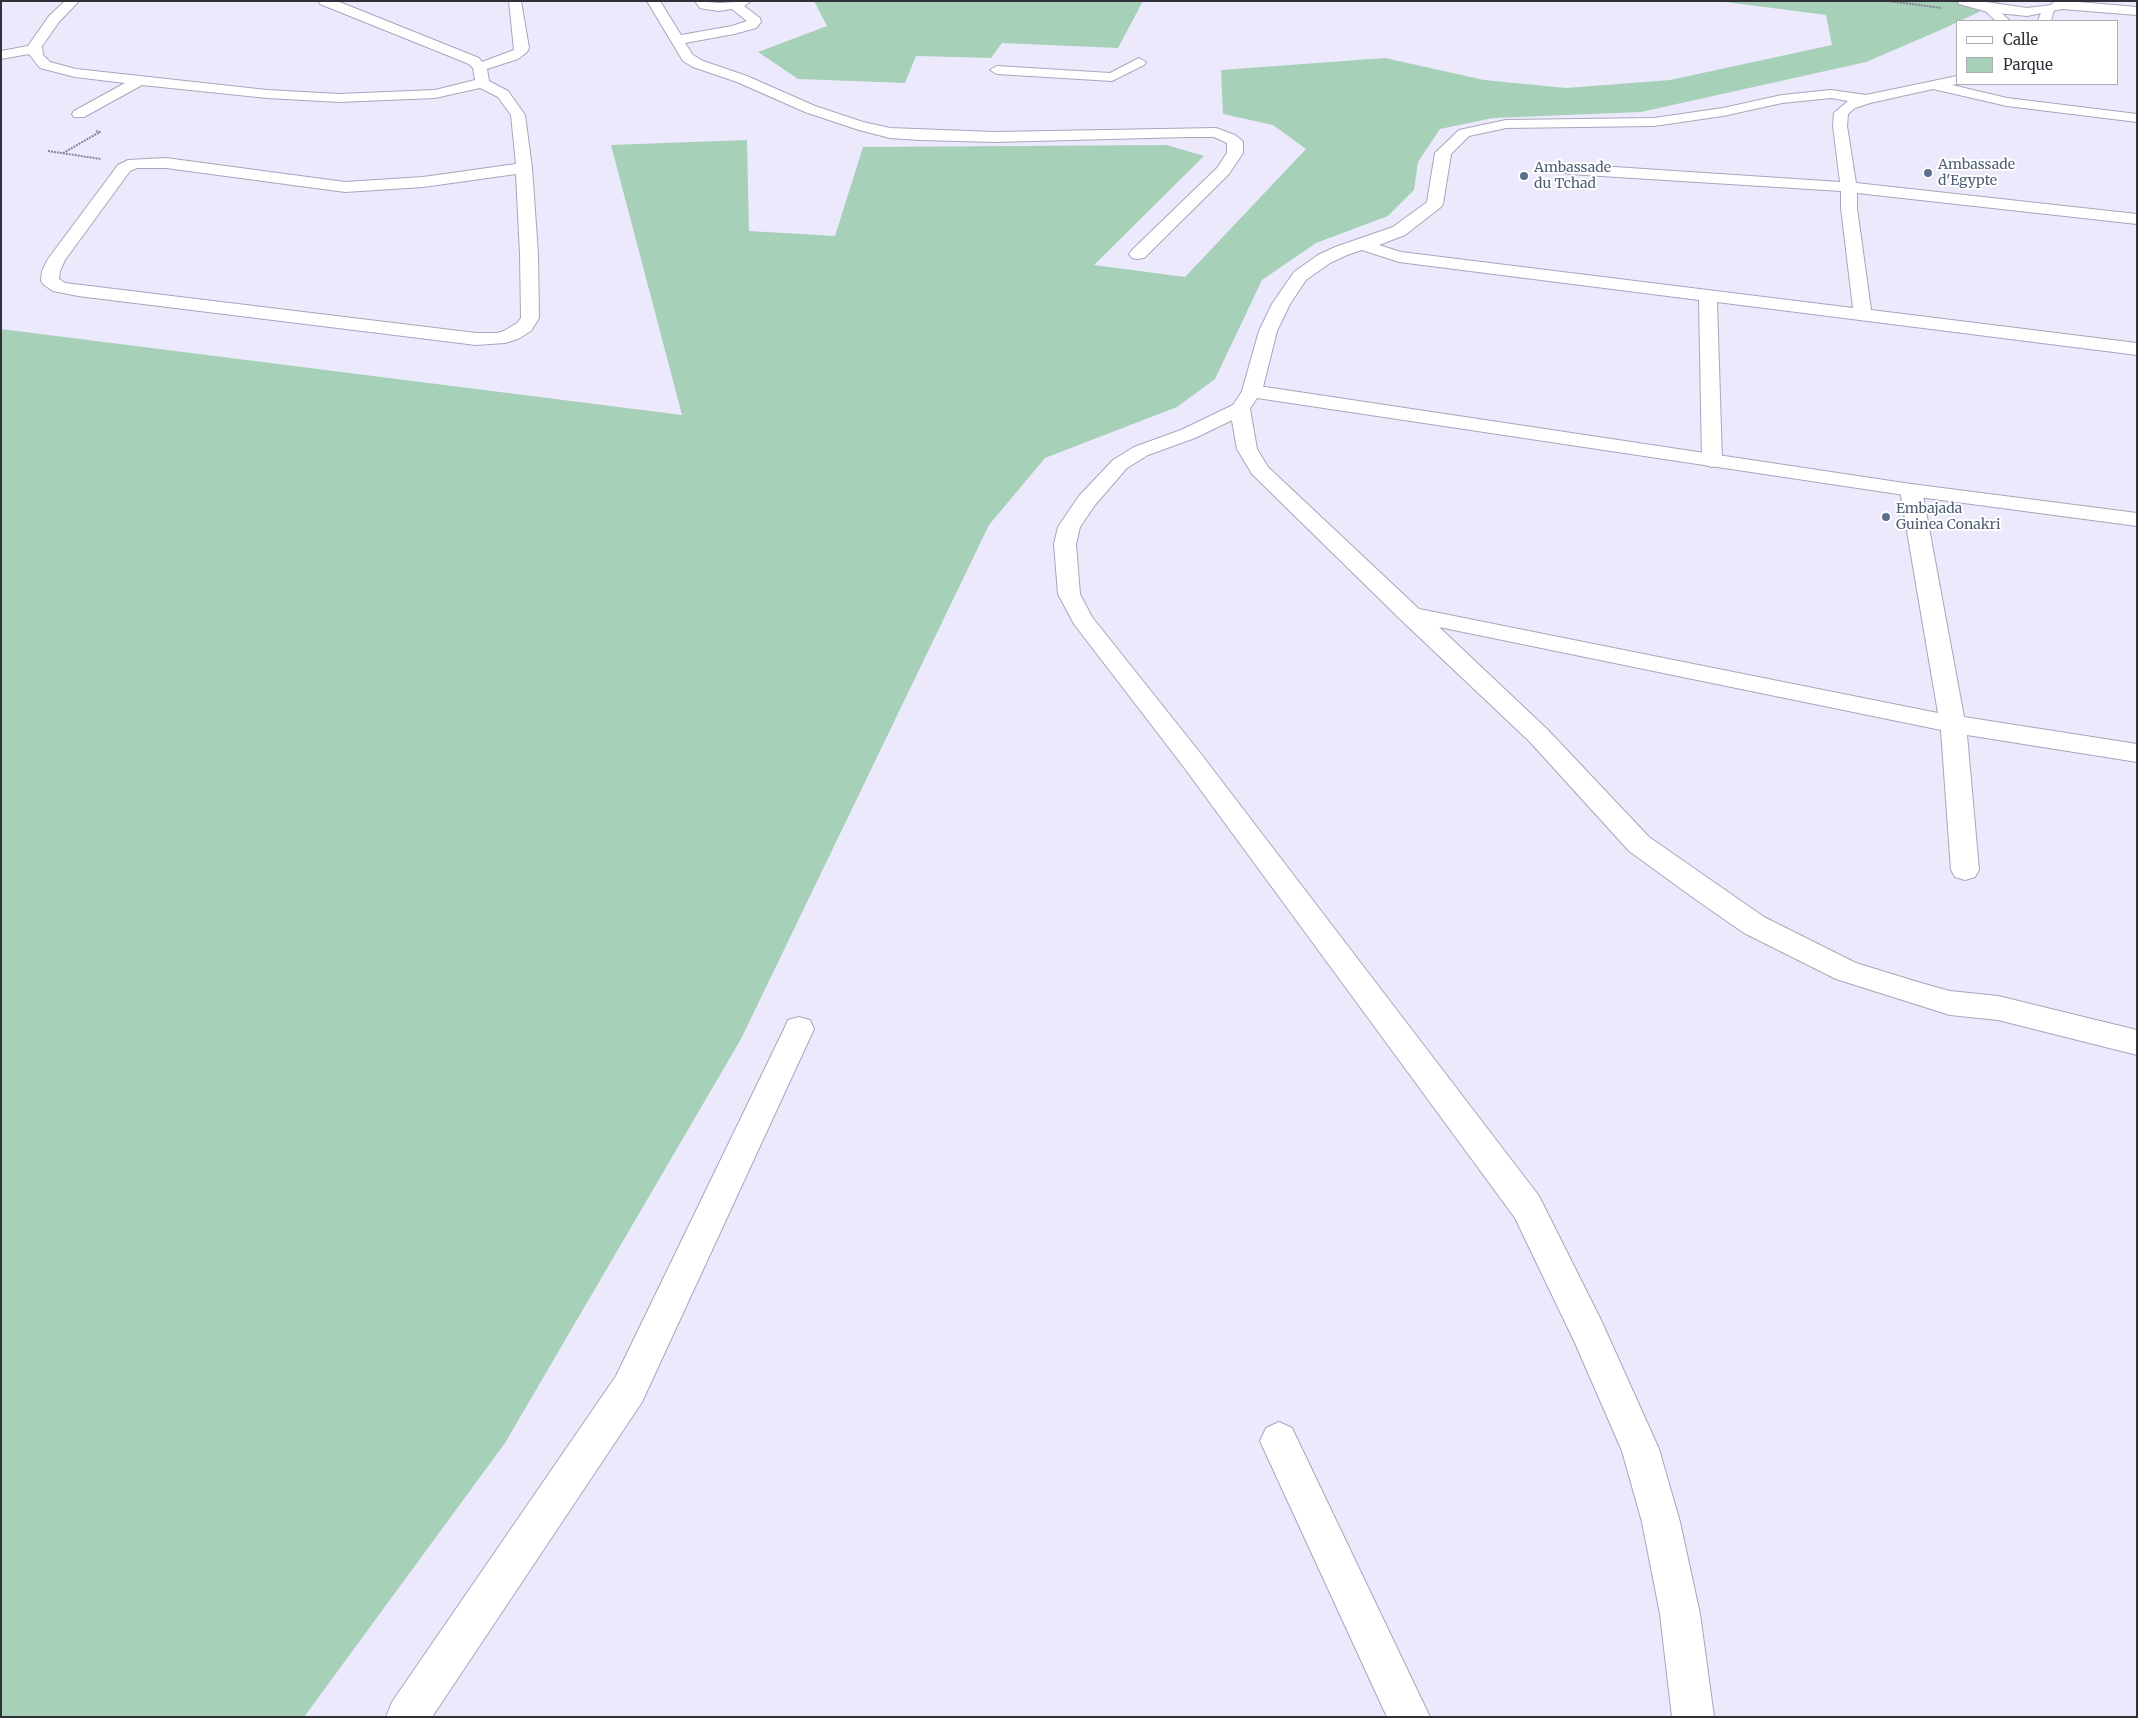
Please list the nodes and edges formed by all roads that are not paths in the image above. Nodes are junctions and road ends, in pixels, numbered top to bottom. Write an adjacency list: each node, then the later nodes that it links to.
1 (73, 1): 18 (street)
2 (325, 1): 21 (street)
3 (515, 1): 21 (street)
4 (701, 1): 10 (street)
5 (1951, 1): 11 (street)
6 (2131, 1): 7 (street)
7 (2137, 2)
8 (654, 3): 9 (street); 17 (street)
9 (673, 3)
10 (740, 3): 17 (street)
11 (1968, 3): 13 (street)
12 (2061, 3): 14 (street); 15 (street)
13 (1988, 8): 15 (street); 16 (street)
14 (2137, 11)
15 (2046, 16)
16 (2003, 20)
17 (678, 40): 35 (street)
18 (36, 49): 19 (street); 23 (street)
19 (1, 55)
20 (1139, 62): 22 (street)
21 (480, 67): 25 (street)
22 (997, 70)
23 (138, 80): 25 (street); 28 (street)
24 (1956, 80): 26 (street)
25 (482, 83): 30 (street)
26 (1931, 85): 27 (street); 29 (street)
27 (1866, 98): 32 (street); 34 (street)
28 (79, 114)
29 (2137, 118)
30 (524, 168): 30 (street)
31 (1569, 169): 32 (street)
32 (1849, 187): 33 (street); 37 (street)
33 (2137, 219)
34 (1363, 245): 36 (street); 39 (street)
35 (1138, 254)
36 (1708, 295): 37 (street); 40 (street)
37 (1862, 315): 38 (street)
38 (2137, 349)
39 (1246, 400): 40 (street); 43 (street); 52 (street)
40 (1712, 461): 41 (street)
41 (1911, 490): 42 (street); 44 (street)
42 (2137, 520)
43 (1408, 614): 44 (street); 48 (street)
44 (1953, 724): 45 (street); 46 (street)
45 (2137, 754)
46 (1965, 870)
47 (799, 1029): 50 (street)
48 (2137, 1044)
49 (1279, 1441): 51 (street)
50 (407, 1717)
51 (1410, 1717)
52 (1693, 1717)

